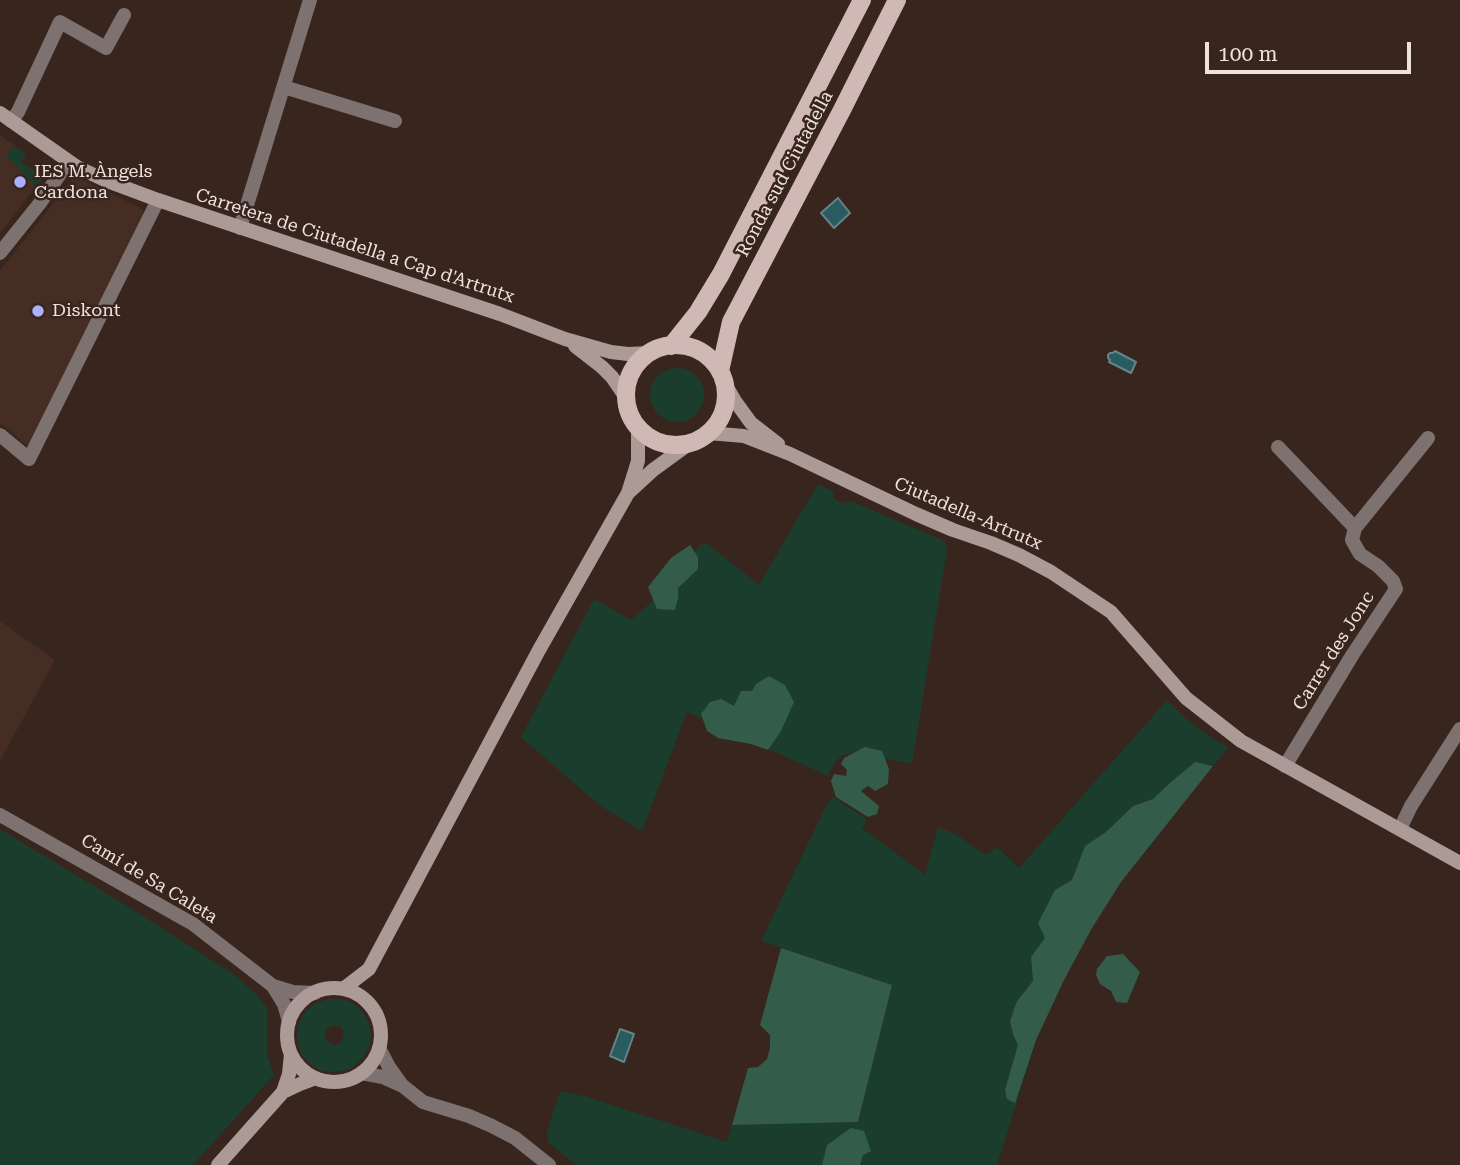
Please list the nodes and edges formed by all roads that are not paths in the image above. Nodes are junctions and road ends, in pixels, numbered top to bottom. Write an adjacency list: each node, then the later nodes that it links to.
1 (310, 0): 5 (street)
2 (862, 0): 15 (main road, Ronda sud Ciutadella)
3 (897, 0): 17 (main road, Ronda sud Ciutadella)
4 (124, 15): 6 (street)
5 (285, 87): 7 (street); 12 (street)
6 (6, 117): 8 (street, Carretera de Ciutadella a Cap d'Artrutx)
7 (395, 121)
8 (48, 147): 9 (street, Carretera de Ciutadella a Cap d'Artrutx); 10 (street, Carretera de Ciutadella a Cap d'Artrutx)
9 (68, 162): 10 (street, Carretera de Ciutadella a Cap d'Artrutx); 13 (street)
10 (131, 189): 11 (street, Carretera de Ciutadella a Cap d'Artrutx)
11 (158, 200): 12 (street, Carretera de Ciutadella a Cap d'Artrutx); 21 (street)
12 (240, 228): 14 (street, Carretera de Ciutadella a Cap d'Artrutx)
13 (0, 253)
14 (565, 339): 16 (street, Carretera de Ciutadella a Cap d'Artrutx); 18 (street, Carretera de Ciutadella a Cap d'Artrutx)
15 (671, 346): 16 (main road); 17 (main road)
16 (651, 353): 18 (main road)
17 (723, 377): 20 (main road); 25 (street, Ciutadella-Artrutx)
18 (626, 399): 19 (main road)
19 (638, 428): 23 (main road); 26 (street)
20 (708, 433): 23 (main road); 25 (street, Ciutadella-Artrutx)
21 (0, 435)
22 (1428, 438): 27 (street)
23 (690, 443): 26 (street)
24 (1278, 447): 27 (street, Carrer des Jonc)
25 (790, 454): 29 (street, Ciutadella-Artrutx)
26 (628, 493): 33 (street)
27 (1355, 528): 29 (street, Carrer des Jonc)
28 (1460, 729): 31 (street)
29 (1285, 766): 31 (street, Ciutadella-Artrutx)
30 (0, 815): 34 (street, Camí de Sa Caleta)
31 (1400, 829): 32 (street, Ciutadella-Artrutx)
32 (1460, 863)
33 (369, 969): 35 (street); 37 (street)
34 (273, 986): 36 (street, Camí de Sa Caleta); 38 (street, Camí de Sa Caleta)
35 (343, 989): 36 (street); 37 (street)
36 (315, 993): 38 (street)
37 (369, 1003): 39 (street)
38 (289, 1022): 40 (street)
39 (379, 1048): 41 (street); 43 (street)
40 (291, 1054): 42 (street); 44 (street)
41 (361, 1073): 42 (street); 43 (street)
42 (316, 1078): 44 (street)
43 (403, 1086): 45 (street)
44 (283, 1093): 46 (street)
45 (541, 1162)
46 (218, 1165)

